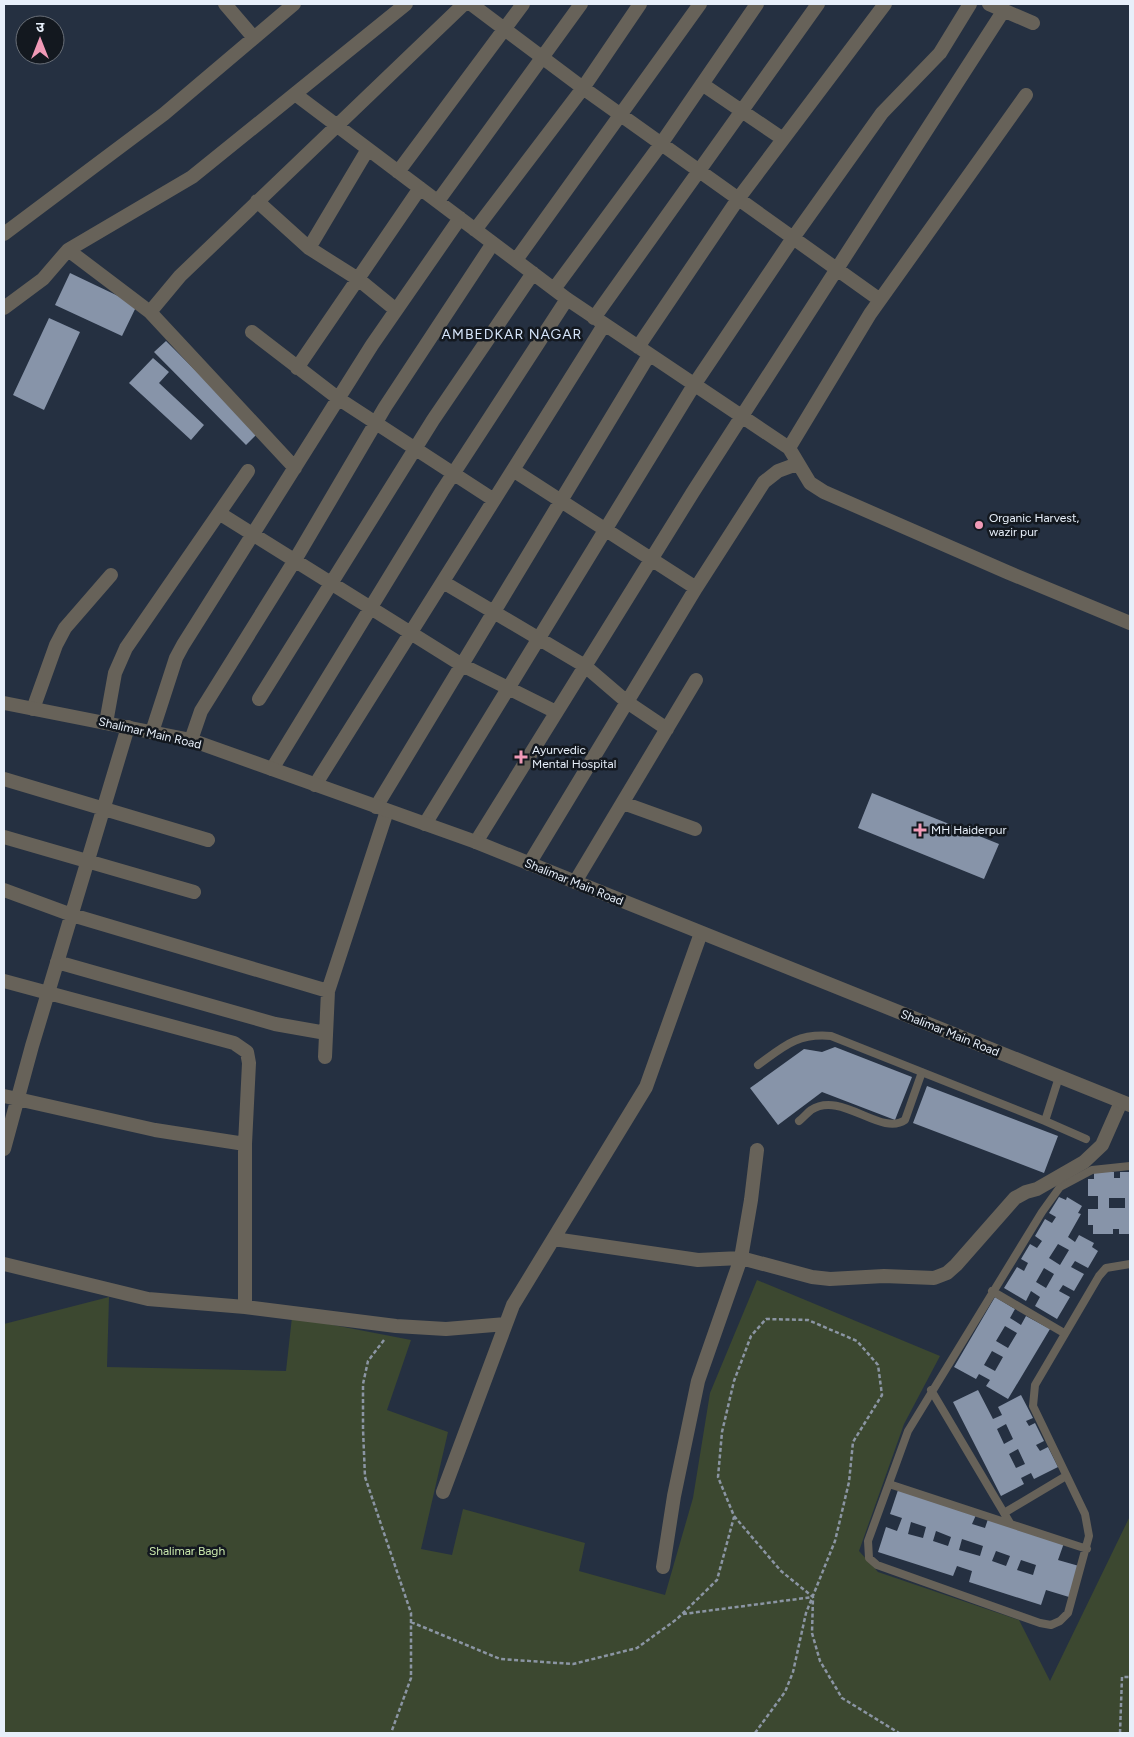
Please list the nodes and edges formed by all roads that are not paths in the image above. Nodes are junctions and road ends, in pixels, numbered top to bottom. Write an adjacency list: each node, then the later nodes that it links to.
1 (225, 4): 18 (street)
2 (294, 4): 18 (street)
3 (406, 4): 22 (street)
4 (464, 4): 26 (street)
5 (472, 4): 17 (street)
6 (523, 4): 17 (street)
7 (581, 4): 19 (street)
8 (640, 4): 21 (street)
9 (700, 4): 25 (street)
10 (757, 4): 20 (street)
11 (818, 4): 24 (street)
12 (885, 4): 27 (street)
13 (970, 4): 39 (street)
14 (989, 4): 15 (street)
15 (1004, 10): 16 (street); 44 (street)
16 (1033, 23)
17 (504, 28): 19 (street); 31 (street)
18 (254, 38): 38 (street)
19 (542, 57): 21 (street); 35 (street)
20 (702, 84): 24 (street); 28 (street)
21 (583, 88): 25 (street); 37 (street)
22 (295, 94): 26 (street); 42 (street)
23 (1026, 95): 49 (street)
24 (742, 111): 27 (street); 30 (street)
25 (621, 115): 28 (street); 43 (street)
26 (336, 125): 29 (street); 34 (street)
27 (783, 139): 33 (street)
28 (661, 144): 30 (street); 47 (street)
29 (368, 149): 31 (street); 41 (street)
30 (700, 171): 33 (street); 53 (street)
31 (398, 172): 32 (street)
32 (420, 188): 35 (street); 46 (street)
33 (738, 199): 39 (street); 55 (street)
34 (257, 201): 41 (street); 52 (street)
35 (438, 201): 36 (street)
36 (460, 218): 37 (street); 51 (street)
37 (475, 230): 40 (street)
38 (4, 234)
39 (793, 238): 44 (street); 57 (street)
40 (493, 243): 43 (street); 60 (street)
41 (309, 248): 46 (street)
42 (68, 250): 50 (street); 52 (street)
43 (516, 260): 45 (street)
44 (837, 269): 49 (street); 59 (street)
45 (533, 273): 47 (street); 62 (street)
46 (358, 279): 51 (street); 56 (street)
47 (554, 289): 48 (street)
48 (567, 299): 53 (street); 67 (street)
49 (880, 300): 61 (street)
50 (4, 308)
51 (396, 310): 58 (street)
52 (150, 312): 64 (street)
53 (599, 322): 55 (street); 66 (street)
54 (252, 332): 56 (street)
55 (644, 351): 57 (street); 69 (street)
56 (297, 368): 58 (street)
57 (694, 385): 59 (street); 71 (street)
58 (339, 399): 60 (street); 64 (street)
59 (742, 416): 61 (street); 73 (street)
60 (376, 423): 62 (street); 74 (street)
61 (789, 448): 63 (street)
62 (416, 449): 67 (street); 77 (street)
63 (797, 464): 78 (street); 81 (street)
64 (295, 468): 72 (street)
65 (248, 470): 70 (street)
66 (514, 470): 68 (street); 69 (street)
67 (453, 474): 68 (street); 79 (street)
68 (494, 500): 76 (street)
69 (561, 501): 71 (street); 80 (street)
70 (219, 513): 72 (street); 93 (street)
71 (606, 530): 73 (street); 83 (street)
72 (254, 535): 74 (street); 96 (street)
73 (651, 559): 78 (street); 85 (street)
74 (295, 560): 77 (street); 97 (street)
75 (112, 575): 91 (street)
76 (443, 582): 80 (street); 82 (street)
77 (332, 583): 79 (street); 88 (street)
78 (696, 588): 89 (street)
79 (371, 608): 82 (street); 98 (street)
80 (494, 612): 83 (street); 84 (street)
81 (1130, 623)
82 (411, 633): 84 (street); 100 (street)
83 (539, 639): 85 (street); 87 (street)
84 (462, 665): 87 (street); 103 (street)
85 (585, 666): 89 (street); 92 (street)
86 (696, 680): 95 (street)
87 (508, 688): 92 (street); 104 (street)
88 (258, 699)
89 (627, 702): 95 (street); 110 (street)
90 (4, 703): 91 (street, Shalimar Main Road)
91 (33, 709): 93 (street, Shalimar Main Road)
92 (556, 712): 108 (street)
93 (106, 723): 94 (street, Shalimar Main Road)
94 (128, 727): 96 (street, Shalimar Main Road); 102 (street)
95 (667, 729): 101 (street)
96 (152, 732): 97 (street, Shalimar Main Road)
97 (190, 740): 98 (street, Shalimar Main Road)
98 (272, 769): 100 (street, Shalimar Main Road)
99 (4, 779): 102 (street)
100 (315, 785): 103 (street, Shalimar Main Road)
101 (623, 803): 105 (street); 111 (street)
102 (104, 808): 107 (street); 109 (street)
103 (382, 809): 104 (street, Shalimar Main Road); 118 (street)
104 (425, 824): 108 (street, Shalimar Main Road)
105 (695, 829)
106 (4, 837): 109 (street)
107 (208, 840)
108 (476, 842): 110 (street, Shalimar Main Road)
109 (88, 861): 113 (street); 114 (street)
110 (529, 864): 111 (street, Shalimar Main Road)
111 (575, 882): 115 (street, Shalimar Main Road)
112 (4, 890): 114 (street)
113 (194, 892)
114 (72, 915): 116 (street); 118 (street)
115 (701, 933): 124 (street, Shalimar Main Road); 134 (street)
116 (57, 962): 119 (street); 120 (street)
117 (4, 981): 119 (street)
118 (328, 991): 120 (street)
119 (48, 994): 125 (street); 130 (street)
120 (326, 1033): 121 (street)
121 (325, 1056)
122 (758, 1066): 123 (lane)
123 (922, 1072): 127 (lane); 128 (lane)
124 (1059, 1077): 126 (street, Shalimar Main Road); 128 (lane)
125 (11, 1097): 130 (street); 131 (street)
126 (1126, 1103): 135 (street)
127 (799, 1121)
128 (1045, 1121): 129 (lane)
129 (1086, 1138)
130 (244, 1144): 139 (street)
131 (4, 1149)
132 (757, 1150): 135 (street)
133 (1130, 1166): 138 (lane)
134 (554, 1239): 135 (street); 140 (street)
135 (741, 1258): 149 (street)
136 (4, 1264): 139 (street)
137 (1130, 1264): 141 (lane)
138 (992, 1291): 141 (lane); 142 (lane)
139 (245, 1307): 140 (street)
140 (506, 1324): 145 (street)
141 (1064, 1333): 143 (lane)
142 (931, 1390): 144 (lane); 146 (lane)
143 (1066, 1476): 146 (lane); 148 (lane)
144 (889, 1484): 147 (lane); 148 (lane)
145 (443, 1492)
146 (1004, 1513): 147 (lane)
147 (1010, 1523): 148 (lane)
148 (1087, 1549)
149 (662, 1567)

